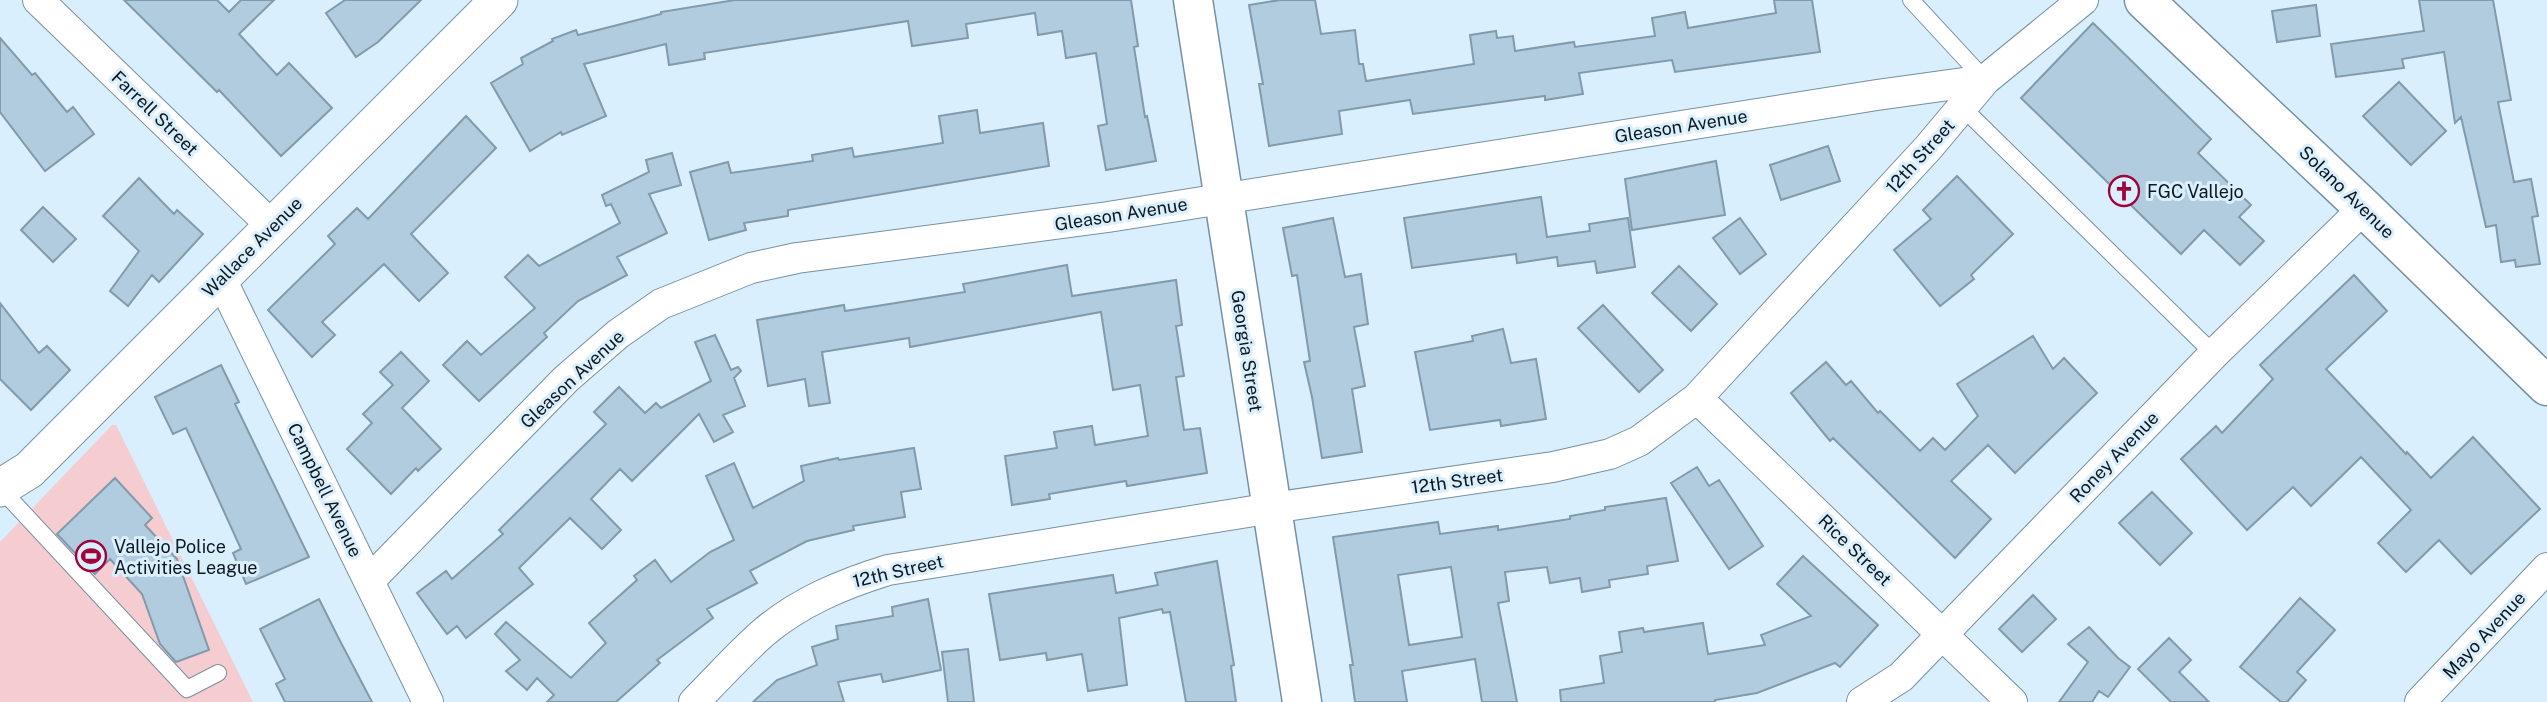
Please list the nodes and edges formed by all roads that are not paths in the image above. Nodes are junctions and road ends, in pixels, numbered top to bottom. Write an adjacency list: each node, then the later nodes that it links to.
1 (38, 0): 11 (street, Farrell Street)
2 (499, 0): 11 (street, Wallace Avenue)
3 (1194, 0): 9 (main road, Georgia Street)
4 (1911, 0): 7 (lane)
5 (2083, 0): 7 (street, 12th Street)
6 (2144, 0): 10 (main road, Solano Avenue)
7 (1985, 80): 8 (street, 12th Street); 9 (street, Gleason Avenue)
8 (1963, 108): 13 (lane); 15 (street, 12th Street)
9 (1224, 198): 17 (main road, Georgia Street); 19 (street, Gleason Avenue)
10 (2364, 208): 13 (street, Roney Avenue); 14 (main road, Solano Avenue)
11 (272, 226): 12 (street, Wallace Avenue)
12 (221, 279): 16 (street, Wallace Avenue); 19 (street, Campbell Avenue)
13 (2214, 354): 20 (street, Roney Avenue)
14 (2547, 386)
15 (1697, 398): 17 (street, 12th Street); 20 (street, Rice Street)
16 (0, 488): 21 (lane)
17 (1272, 508): 23 (street, 12th Street); 24 (main road, Georgia Street)
18 (2547, 568): 27 (street, Mayo Avenue)
19 (369, 581): 22 (street, Campbell Avenue)
20 (1943, 635): 25 (street, Roney Avenue); 26 (street, Rice Street)
21 (218, 673)
22 (428, 702)
23 (694, 702)
24 (1302, 702)
25 (1862, 702)
26 (2012, 702)
27 (2420, 702)

